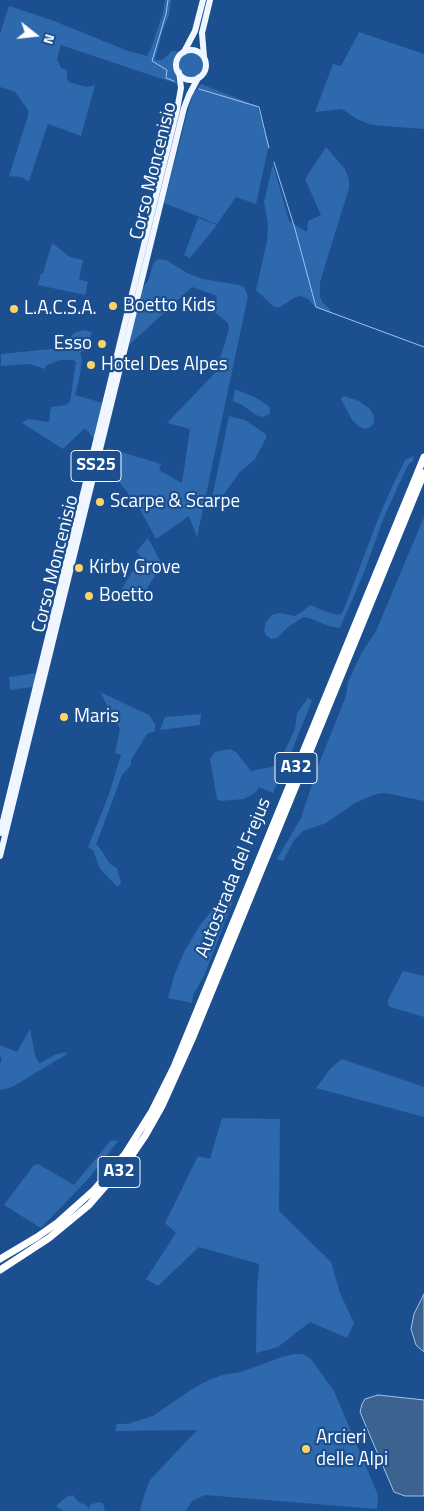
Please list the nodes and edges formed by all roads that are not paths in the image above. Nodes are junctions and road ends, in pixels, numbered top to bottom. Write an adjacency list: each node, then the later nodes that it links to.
1 (203, 0): 3 (main road)
2 (210, 0): 4 (main road)
3 (184, 52): 4 (main road); 5 (main road)
4 (204, 57): 6 (main road)
5 (179, 72): 6 (main road); 10 (main road, Corso Moncenisio / SS25)
6 (198, 78): 11 (main road, Corso Moncenisio / SS25)
7 (424, 457): 9 (highway, Autostrada del Frejus / A32)
8 (424, 473): 9 (highway, Autostrada del Frejus / A32)
9 (409, 501): 12 (highway, Autostrada del Frejus / A32); 13 (highway, Autostrada del Frejus / A32)
10 (0, 834)
11 (0, 856)
12 (0, 1259)
13 (0, 1270)

